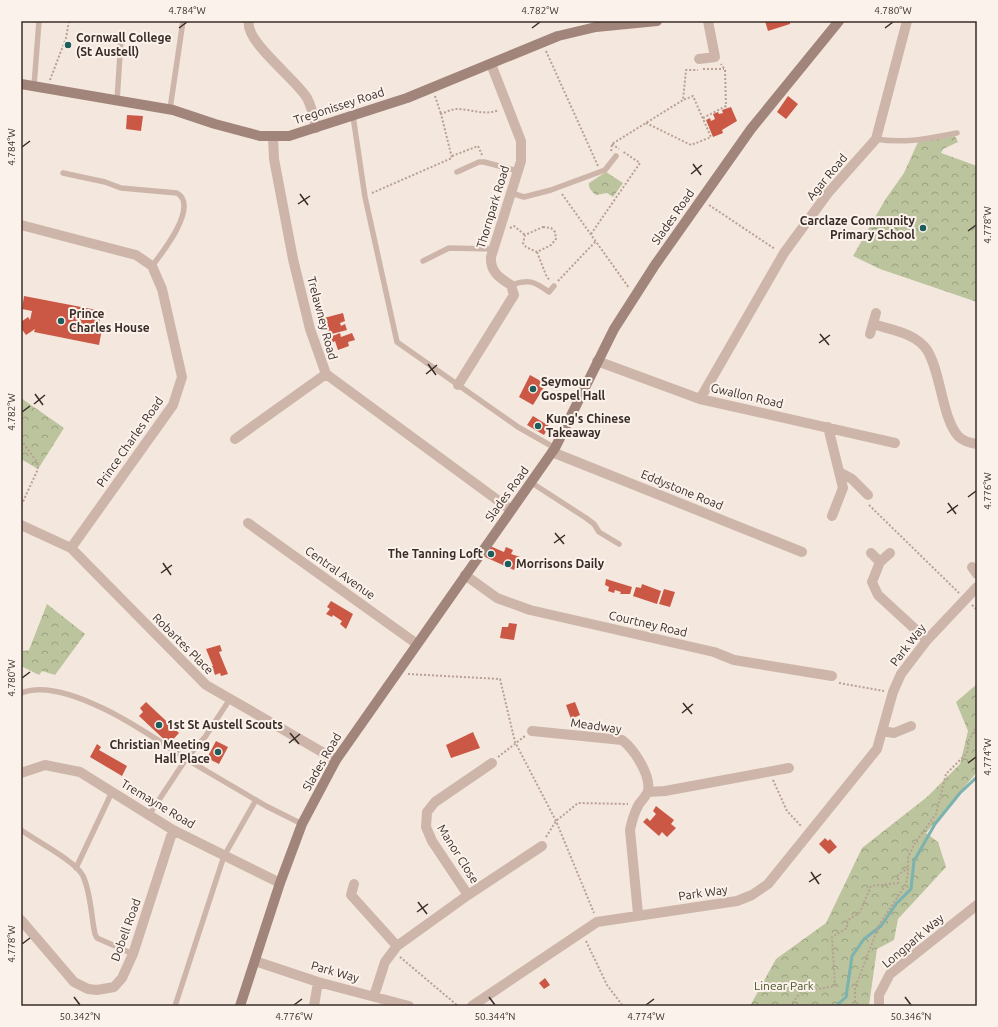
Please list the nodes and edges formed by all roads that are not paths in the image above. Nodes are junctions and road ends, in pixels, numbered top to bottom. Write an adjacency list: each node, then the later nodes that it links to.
1 (39, 21): 13 (lane)
2 (183, 21): 15 (lane)
3 (249, 21): 17 (street)
4 (657, 21): 8 (street, Tregonissey Road)
5 (708, 21): 10 (street)
6 (839, 21): 35 (street, Slades Road)
7 (907, 21): 20 (street, Agar Road)
8 (596, 24): 11 (street, Tregonissey Road)
9 (121, 38): 14 (lane)
10 (699, 58)
11 (491, 64): 16 (street, Tregonissey Road); 22 (street, Thornpark Road)
12 (21, 84): 13 (street, Tregonissey Road)
13 (34, 86): 14 (street, Tregonissey Road)
14 (117, 101): 15 (street, Tregonissey Road)
15 (170, 109): 19 (street, Tregonissey Road)
16 (353, 116): 17 (street, Tregonissey Road); 37 (lane)
17 (316, 128): 19 (street, Tregonissey Road)
18 (957, 133): 20 (lane)
19 (273, 136): 36 (street, Trelawney Road)
20 (876, 139): 38 (street, Agar Road)
21 (616, 156): 25 (lane)
22 (518, 171): 23 (lane); 25 (street, Thornpark Road)
23 (457, 172)
24 (63, 173): 29 (lane)
25 (511, 193): 27 (street, Thornpark Road)
26 (21, 225): 29 (street)
27 (494, 249): 28 (lane); 30 (street, Thornpark Road)
28 (423, 261)
29 (152, 266): 52 (street, Prince Charles Road)
30 (511, 285): 31 (lane); 37 (street)
31 (554, 286)
32 (876, 313): 33 (street)
33 (873, 324): 34 (street); 42 (street)
34 (870, 334)
35 (597, 362): 38 (street, Gwallon Road); 43 (street, Slades Road)
36 (326, 374): 40 (street); 47 (street, Trelawney Road)
37 (458, 385): 43 (lane)
38 (700, 399): 39 (street, Gwallon Road)
39 (828, 427): 41 (street, Gwallon Road); 44 (street)
40 (235, 439)
41 (895, 443)
42 (977, 444)
43 (553, 450): 45 (street, Slades Road); 53 (street, Eddystone Road)
44 (839, 472): 46 (street); 48 (street)
45 (532, 483): 47 (street, Slades Road); 51 (lane)
46 (868, 495)
47 (511, 510): 57 (street, Slades Road)
48 (832, 516)
49 (248, 523): 60 (street, Central Avenue)
50 (21, 525): 52 (street)
51 (619, 544)
52 (71, 548): 63 (street, Robartes Place)
53 (802, 552)
54 (890, 552): 56 (street)
55 (871, 553): 56 (street)
56 (880, 562): 59 (street)
57 (465, 575): 60 (street, Slades Road); 61 (street, Courtney Road)
58 (977, 587): 59 (street, Park Way)
59 (927, 640): 66 (street, Park Way)
60 (418, 644): 68 (street, Slades Road)
61 (832, 676)
62 (21, 693): 67 (lane)
63 (230, 699): 67 (lane); 68 (street, Robartes Place)
64 (911, 726): 66 (street)
65 (532, 731): 73 (street, Meadway)
66 (882, 731): 86 (street, Park Way)
67 (186, 759): 74 (lane); 75 (lane)
68 (336, 760): 76 (street, Slades Road)
69 (492, 763): 84 (street, Manor Close)
70 (789, 768): 73 (street)
71 (21, 773): 72 (street, Tremayne Road)
72 (112, 792): 75 (street, Tremayne Road); 81 (lane)
73 (648, 792): 86 (street)
74 (256, 800): 76 (lane); 80 (lane)
75 (149, 815): 78 (street, Tremayne Road)
76 (302, 824): 82 (street, Slades Road)
77 (21, 830): 81 (lane)
78 (173, 830): 80 (street, Tremayne Road); 89 (street, Dobell Road)
79 (542, 846): 84 (street, Manor Close)
80 (224, 856): 82 (street, Tremayne Road); 93 (lane)
81 (76, 868): 89 (lane)
82 (280, 883): 90 (street, Slades Road)
83 (354, 884): 88 (street)
84 (468, 895): 88 (street, Manor Close)
85 (977, 905): 98 (street, Longpark Way)
86 (638, 914): 97 (street, Park Way)
87 (23, 926): 89 (street, Dobell Road)
88 (395, 948): 92 (street, Manor Close)
89 (133, 954)
90 (255, 960): 91 (street, Park Way); 94 (street, Slades Road)
91 (318, 982): 92 (street, Park Way); 95 (street)
92 (374, 996): 96 (street, Park Way)
93 (175, 1006)
94 (240, 1006)
95 (314, 1006)
96 (409, 1006)
97 (472, 1006)
98 (879, 1006)

